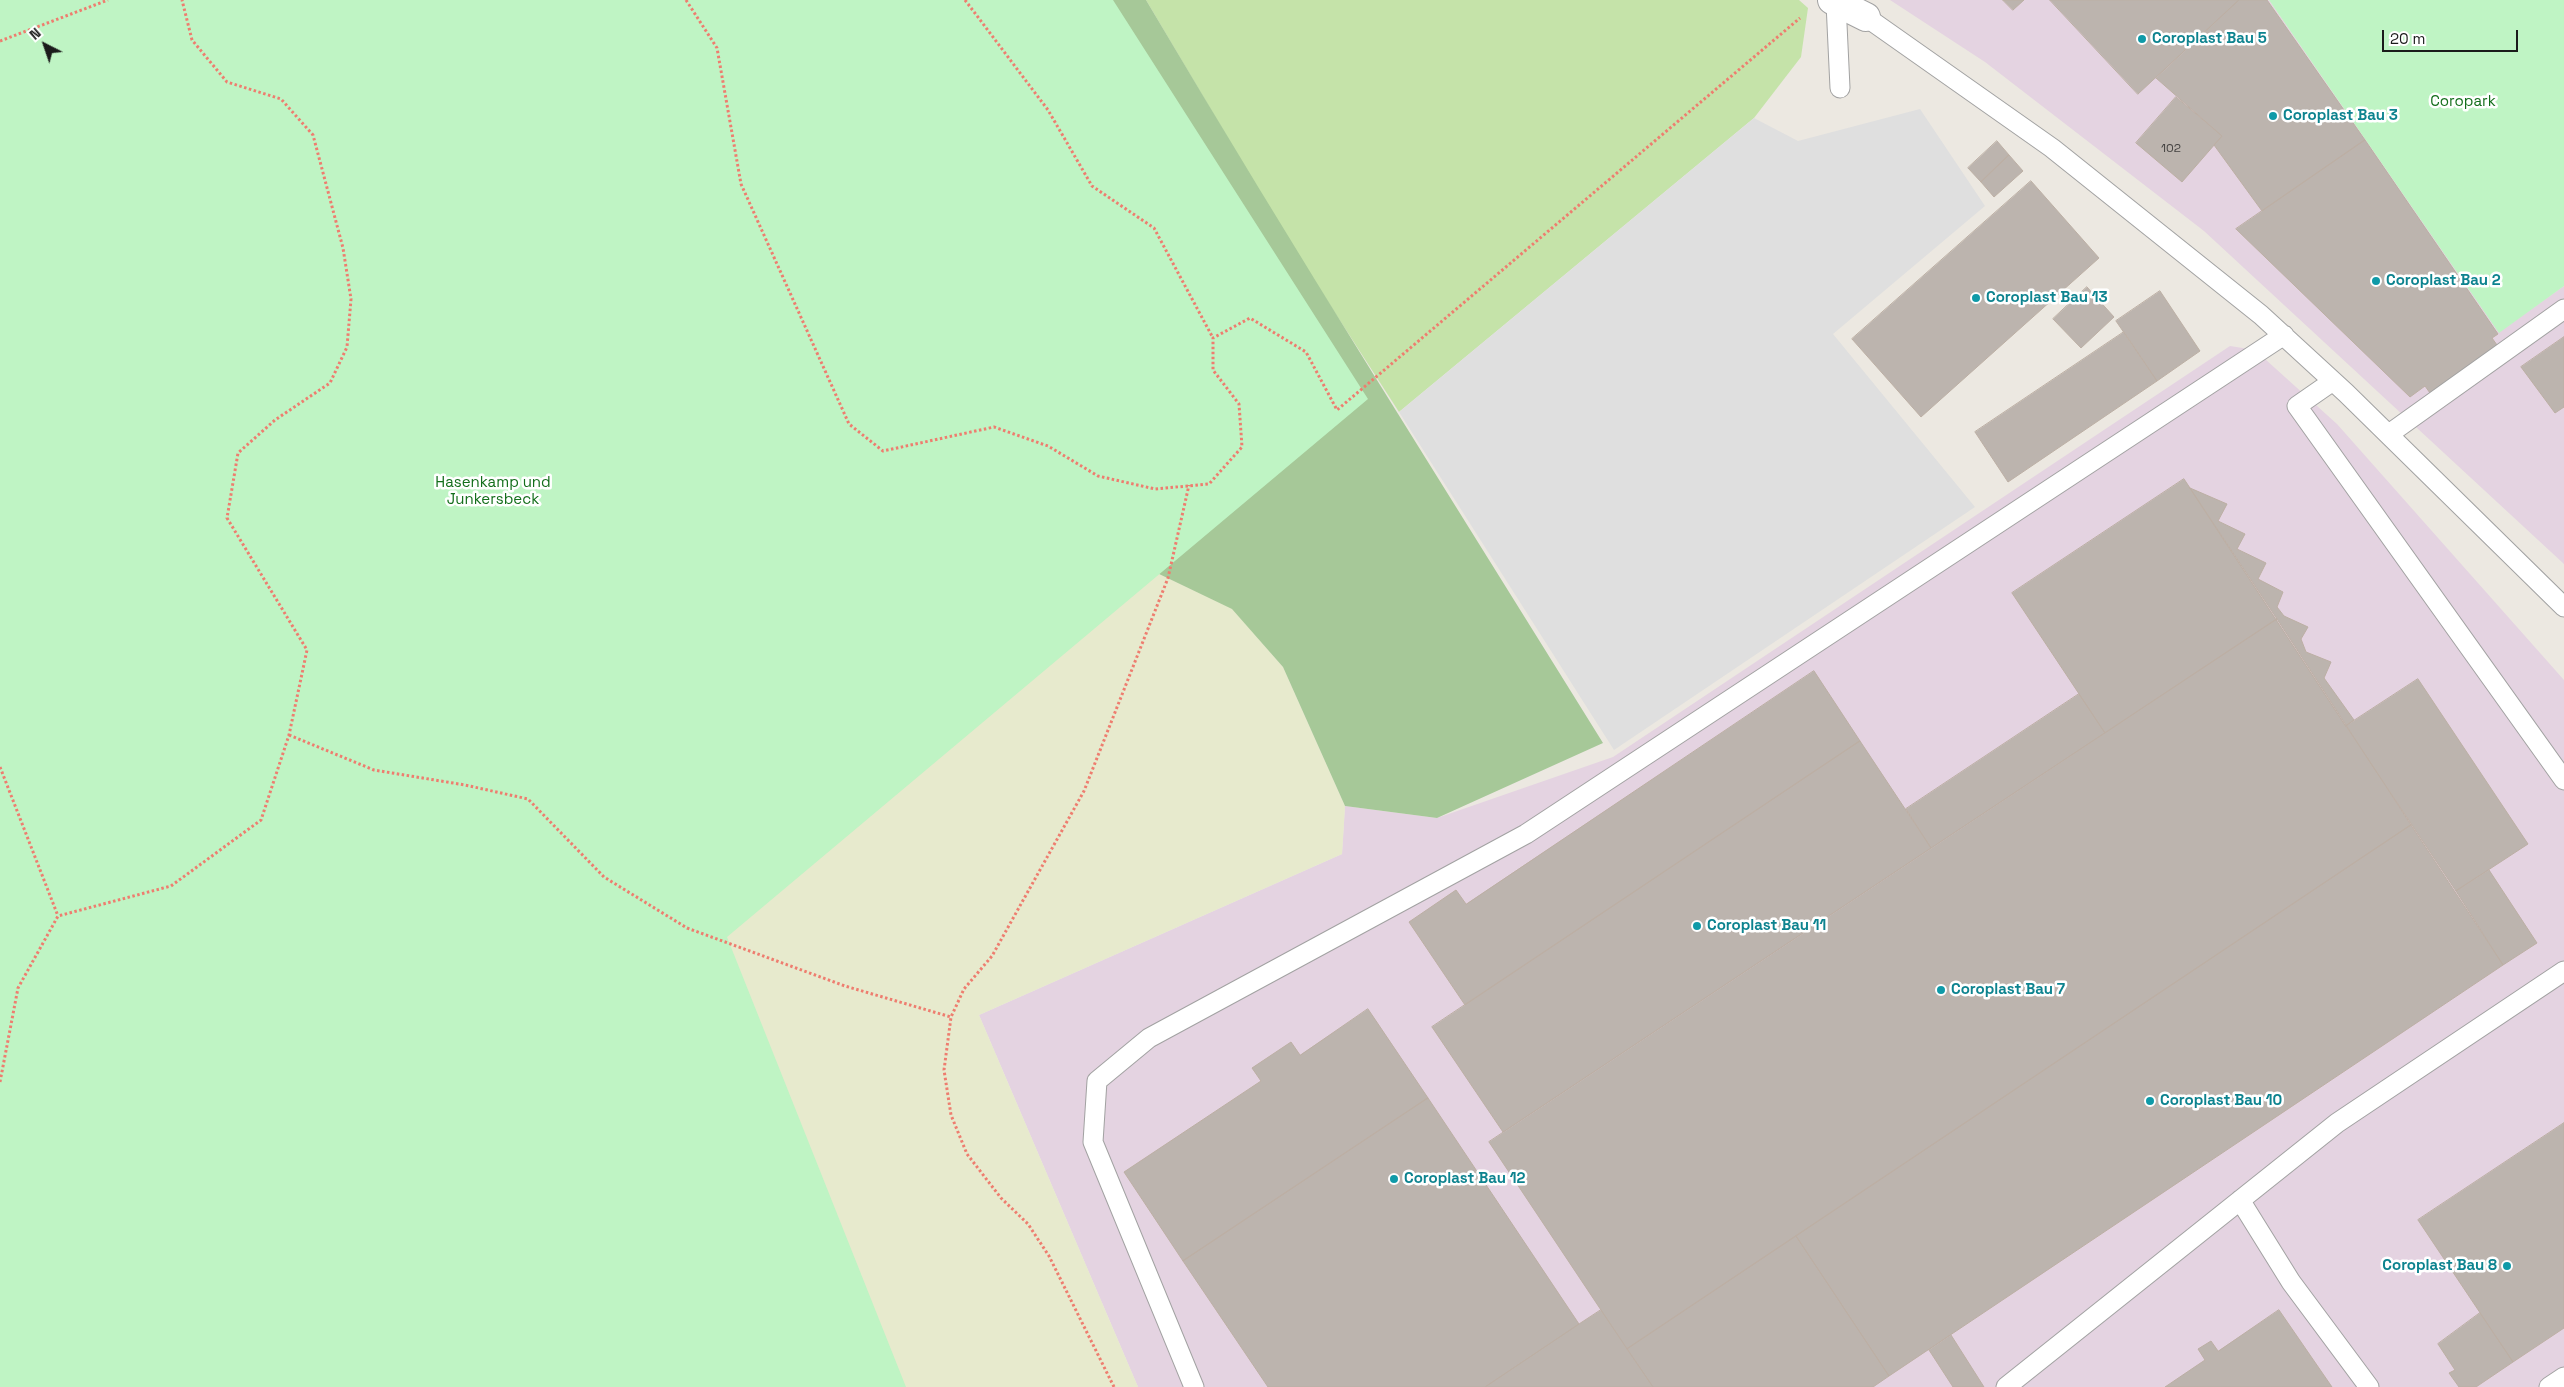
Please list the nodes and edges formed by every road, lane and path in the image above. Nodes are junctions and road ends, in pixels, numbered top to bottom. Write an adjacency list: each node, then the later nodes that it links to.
1 (108, 0): 8 (path)
2 (182, 0): 17 (path)
3 (686, 0): 15 (path)
4 (965, 0): 12 (path)
5 (1834, 2): 7 (street); 9 (lane)
6 (1806, 13): 12 (path)
7 (1866, 17): 11 (lane)
8 (0, 41)
9 (1840, 88)
10 (2564, 308): 14 (lane)
11 (2284, 335): 13 (lane); 27 (lane)
12 (1213, 338): 15 (path)
13 (2333, 381): 14 (lane); 19 (lane)
14 (2389, 434): 16 (lane)
15 (1189, 485): 22 (path)
16 (2564, 607)
17 (289, 735): 20 (path); 22 (path)
18 (0, 767): 20 (path)
19 (2564, 780)
20 (58, 916): 23 (path)
21 (2564, 971): 24 (lane)
22 (951, 1018): 26 (path)
23 (0, 1082)
24 (2240, 1200): 28 (lane); 29 (lane)
25 (2564, 1377): 30 (lane)
26 (1114, 1387)
27 (1194, 1387)
28 (2006, 1387)
29 (2369, 1387)
30 (2549, 1387)

